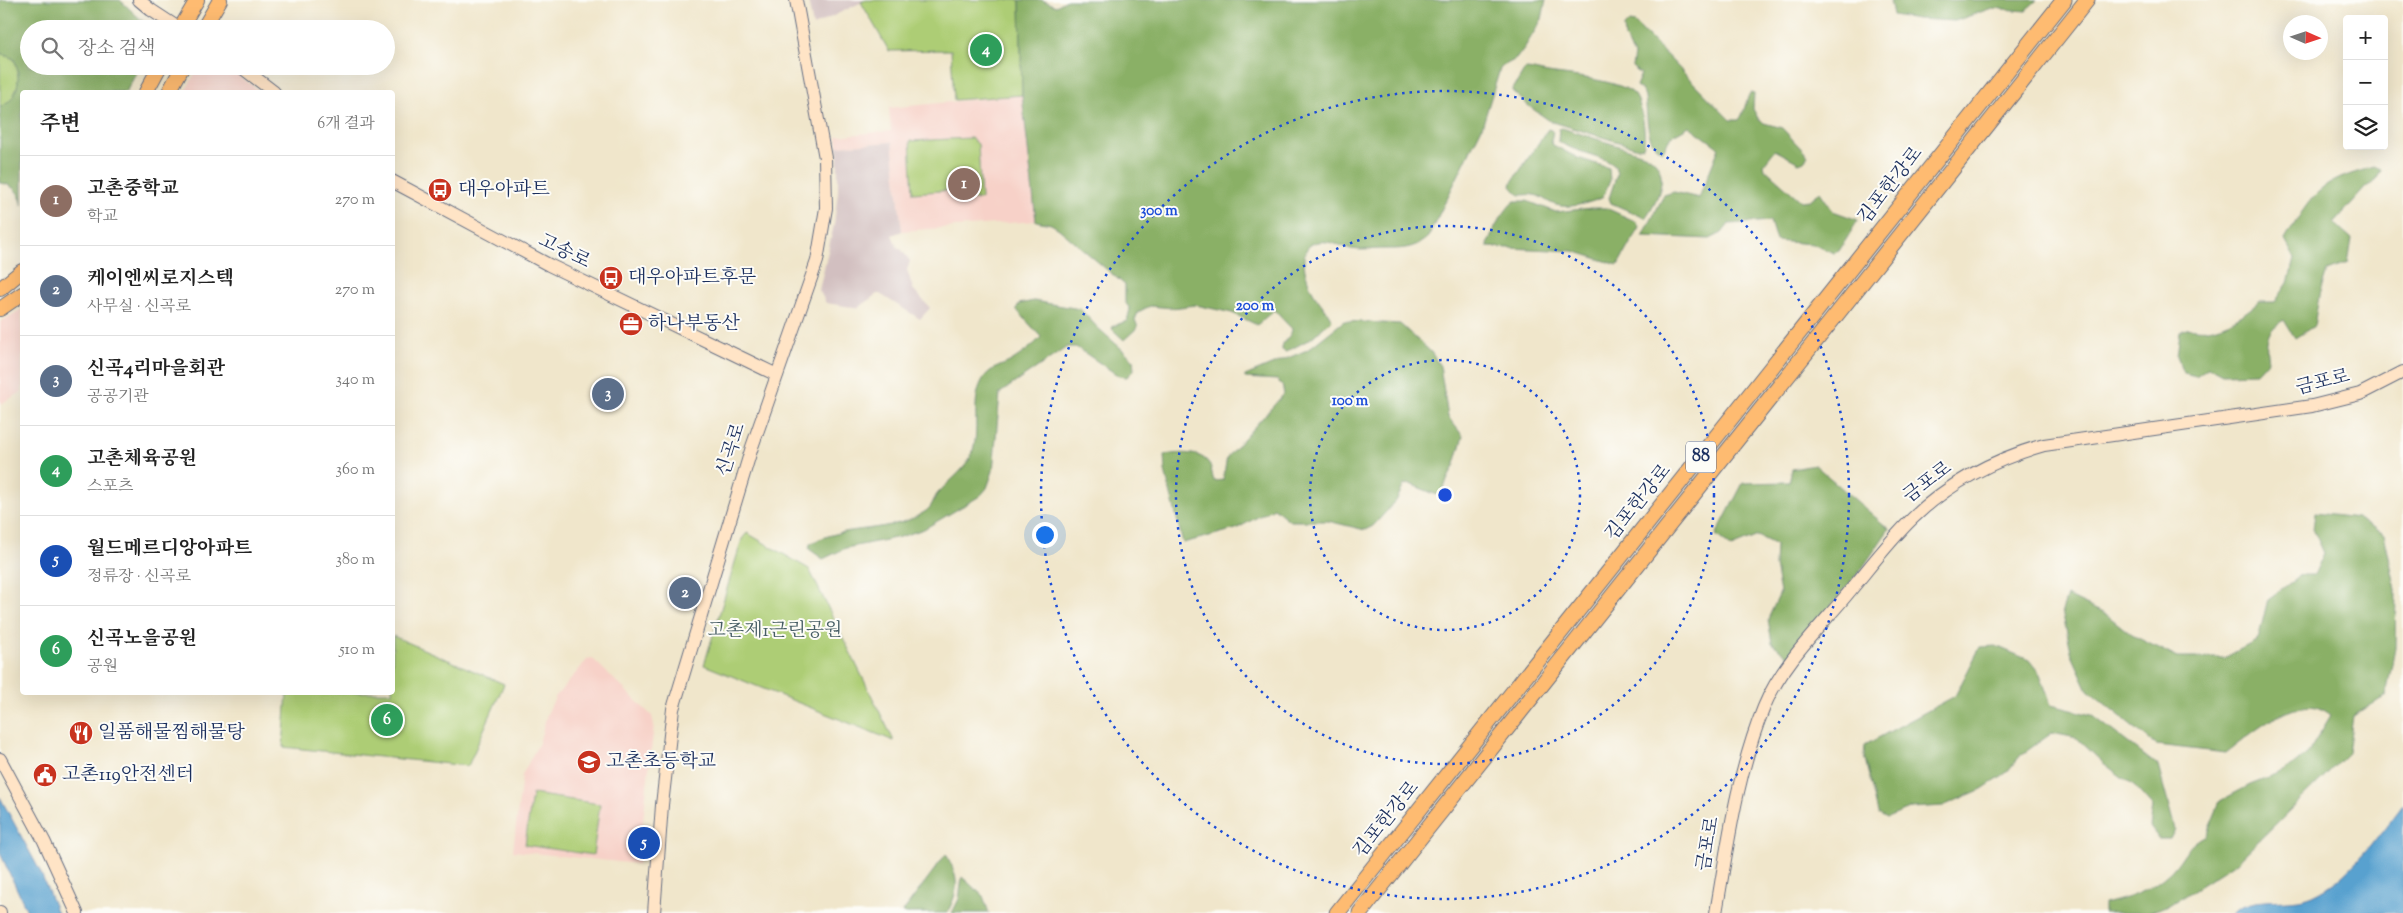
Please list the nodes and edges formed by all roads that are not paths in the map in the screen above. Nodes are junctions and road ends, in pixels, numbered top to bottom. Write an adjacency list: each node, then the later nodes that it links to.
1 (138, 0): 7 (street)
2 (197, 0): 8 (main road)
3 (220, 0): 9 (main road)
4 (796, 0): 22 (street, 신곡로)
5 (2064, 0): 26 (highway, 김포한강로 / 88)
6 (2087, 0): 27 (highway, 김포한강로 / 88)
7 (166, 20)
8 (185, 20)
9 (208, 20)
10 (155, 75): 13 (main road)
11 (178, 75): 14 (main road)
12 (252, 75): 15 (street)
13 (147, 90)
14 (170, 90)
15 (271, 90)
16 (395, 183): 22 (street, 고송로)
17 (20, 273): 18 (main road)
18 (0, 288)
19 (20, 295): 20 (main road)
20 (0, 309)
21 (2403, 372): 28 (street, 금포로)
22 (777, 375): 25 (street, 신곡로)
23 (0, 759): 24 (street)
24 (77, 913)
25 (654, 913)
26 (1337, 913)
27 (1360, 913)
28 (1716, 913)

